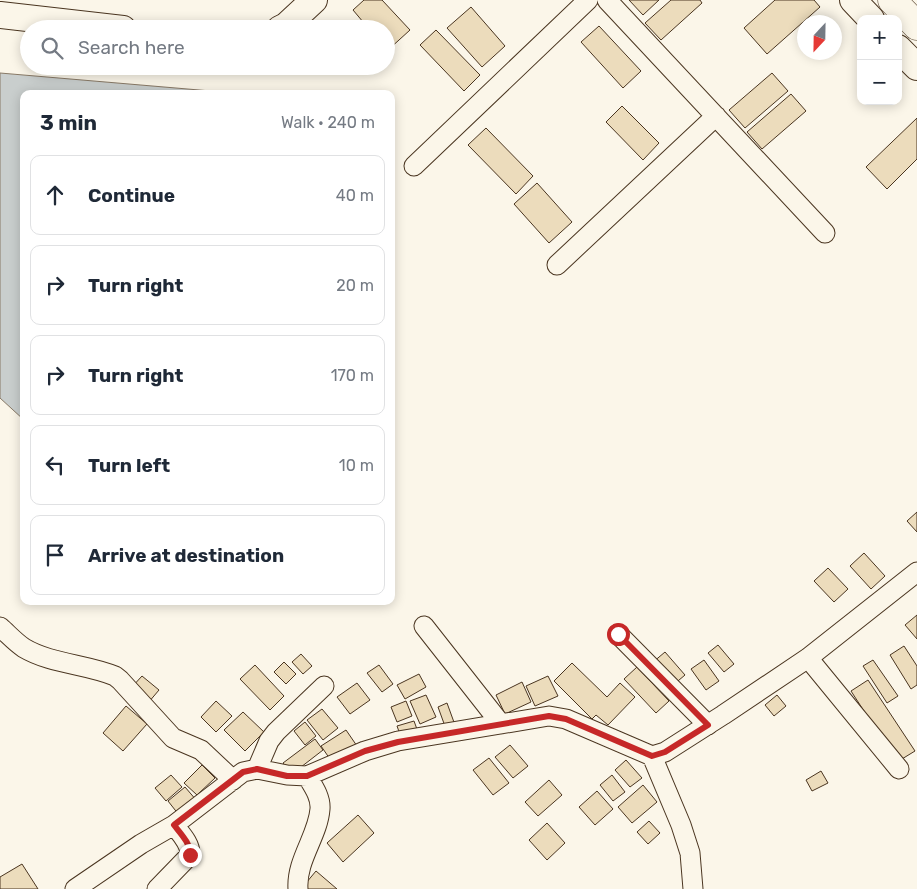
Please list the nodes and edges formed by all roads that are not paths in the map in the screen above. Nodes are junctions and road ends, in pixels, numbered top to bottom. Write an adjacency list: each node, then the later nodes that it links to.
1 (314, 0): 9 (street)
2 (588, 0): 14 (street)
3 (607, 0): 13 (street)
4 (852, 0): 7 (street)
5 (892, 0): 10 (main road)
6 (0, 14): 8 (street)
7 (866, 15)
8 (49, 20)
9 (292, 20)
10 (917, 26)
11 (902, 52): 12 (street)
12 (917, 67)
13 (716, 116): 15 (street); 16 (street)
14 (414, 166)
15 (825, 233)
16 (557, 264)
17 (917, 572): 21 (street)
18 (424, 626): 23 (street)
19 (0, 627): 29 (street)
20 (618, 634): 24 (street)
21 (808, 658): 24 (street); 27 (street)
22 (324, 686): 26 (street)
23 (502, 724): 25 (street); 28 (street)
24 (708, 725): 25 (street)
25 (652, 756): 34 (street)
26 (257, 769): 28 (street); 29 (street)
27 (899, 769)
28 (307, 776): 33 (street)
29 (233, 780): 30 (street)
30 (174, 825): 31 (street); 32 (street)
31 (76, 889)
32 (157, 889)
33 (298, 889)
34 (692, 889)

